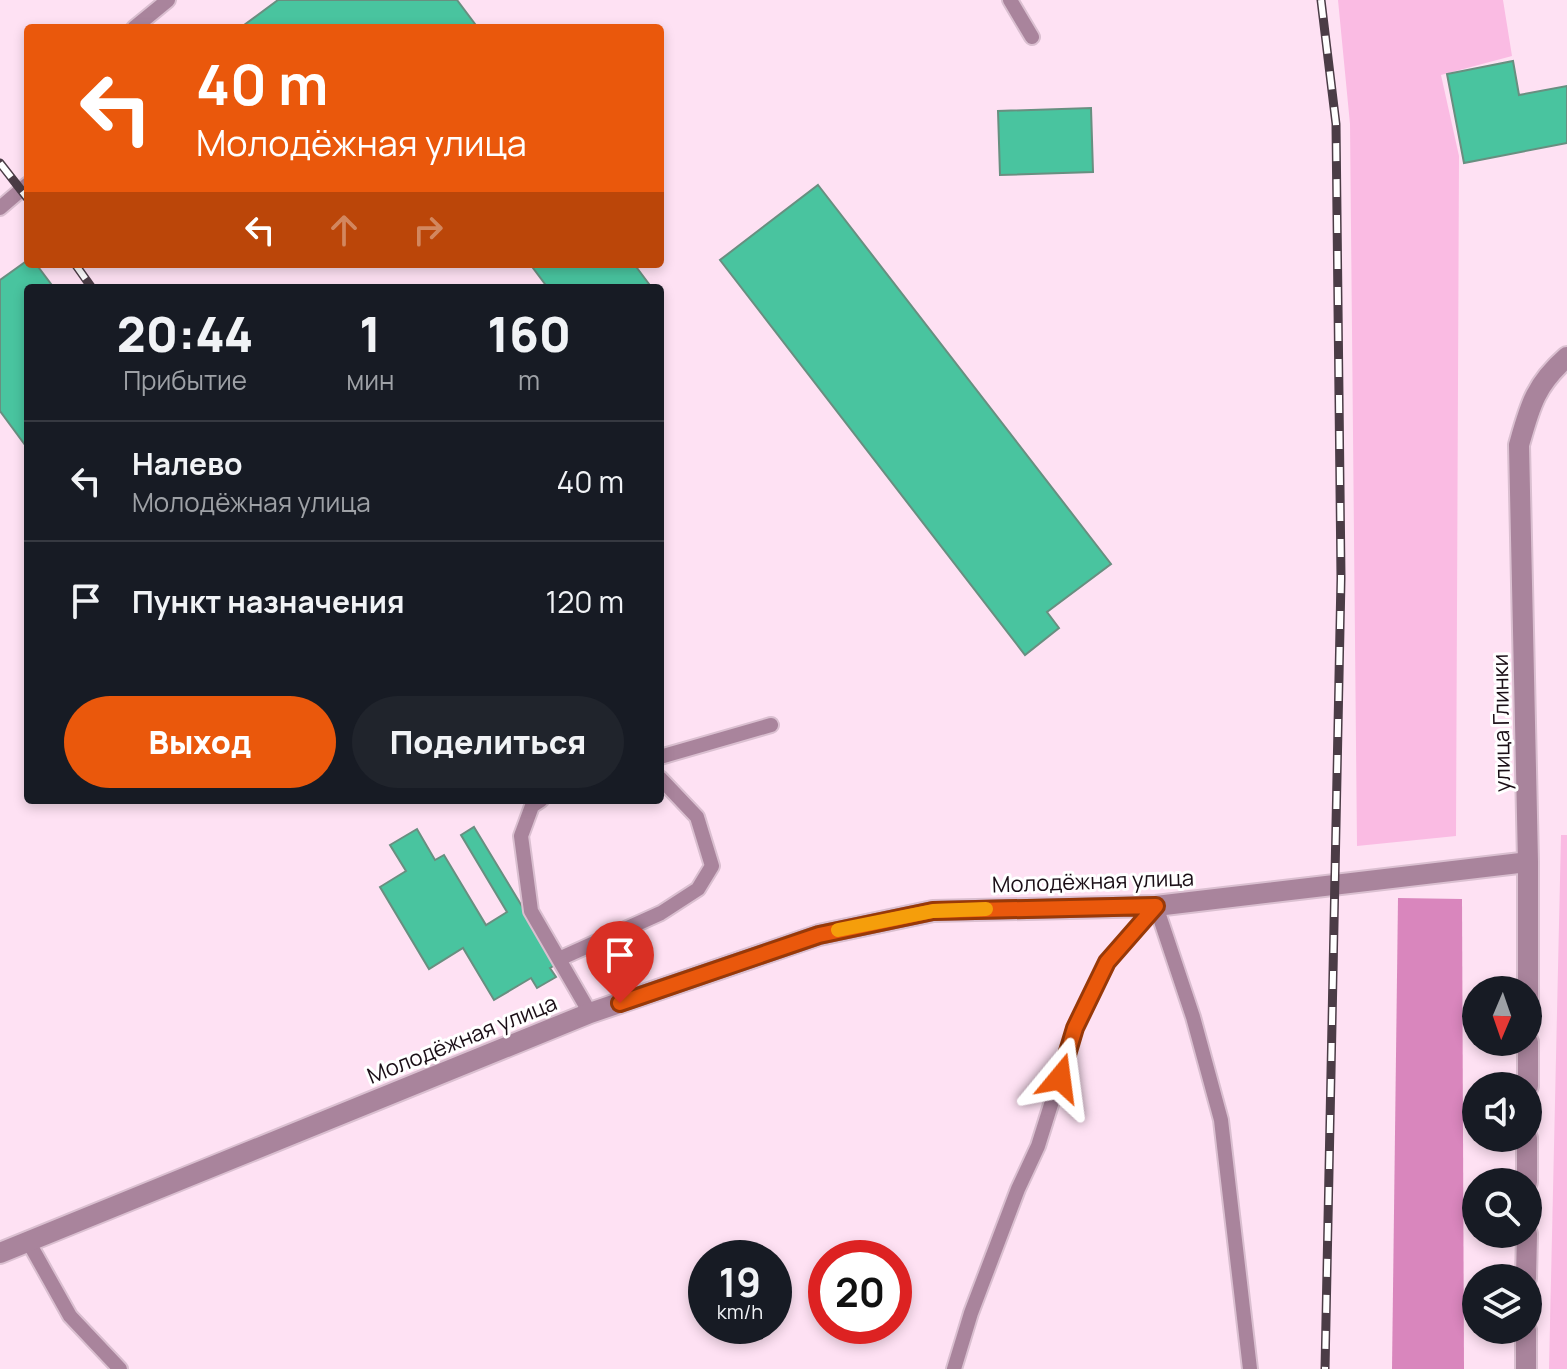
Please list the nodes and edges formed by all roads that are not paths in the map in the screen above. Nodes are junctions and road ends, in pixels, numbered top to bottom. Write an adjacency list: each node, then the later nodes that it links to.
1 (168, 0): 3 (lane)
2 (1010, 0): 4 (lane)
3 (139, 24)
4 (1032, 37)
5 (24, 187): 6 (lane)
6 (0, 208)
7 (1567, 357): 12 (street, улица Глинки)
8 (771, 725): 9 (lane)
9 (664, 756)
10 (664, 782): 14 (lane)
11 (535, 804): 14 (lane)
12 (1528, 862): 13 (street, Молодёжная улица); 15 (street, улица Глинки)
13 (1156, 906): 16 (street, Молодёжная улица); 21 (lane); 22 (lane)
14 (559, 959): 16 (lane)
15 (1528, 976)
16 (590, 1013): 17 (street, Молодёжная улица)
17 (28, 1241): 18 (street, Молодёжная улица); 20 (lane)
18 (0, 1253)
19 (1526, 1344): 23 (street)
20 (120, 1369)
21 (954, 1369)
22 (1250, 1369)
23 (1526, 1369)

